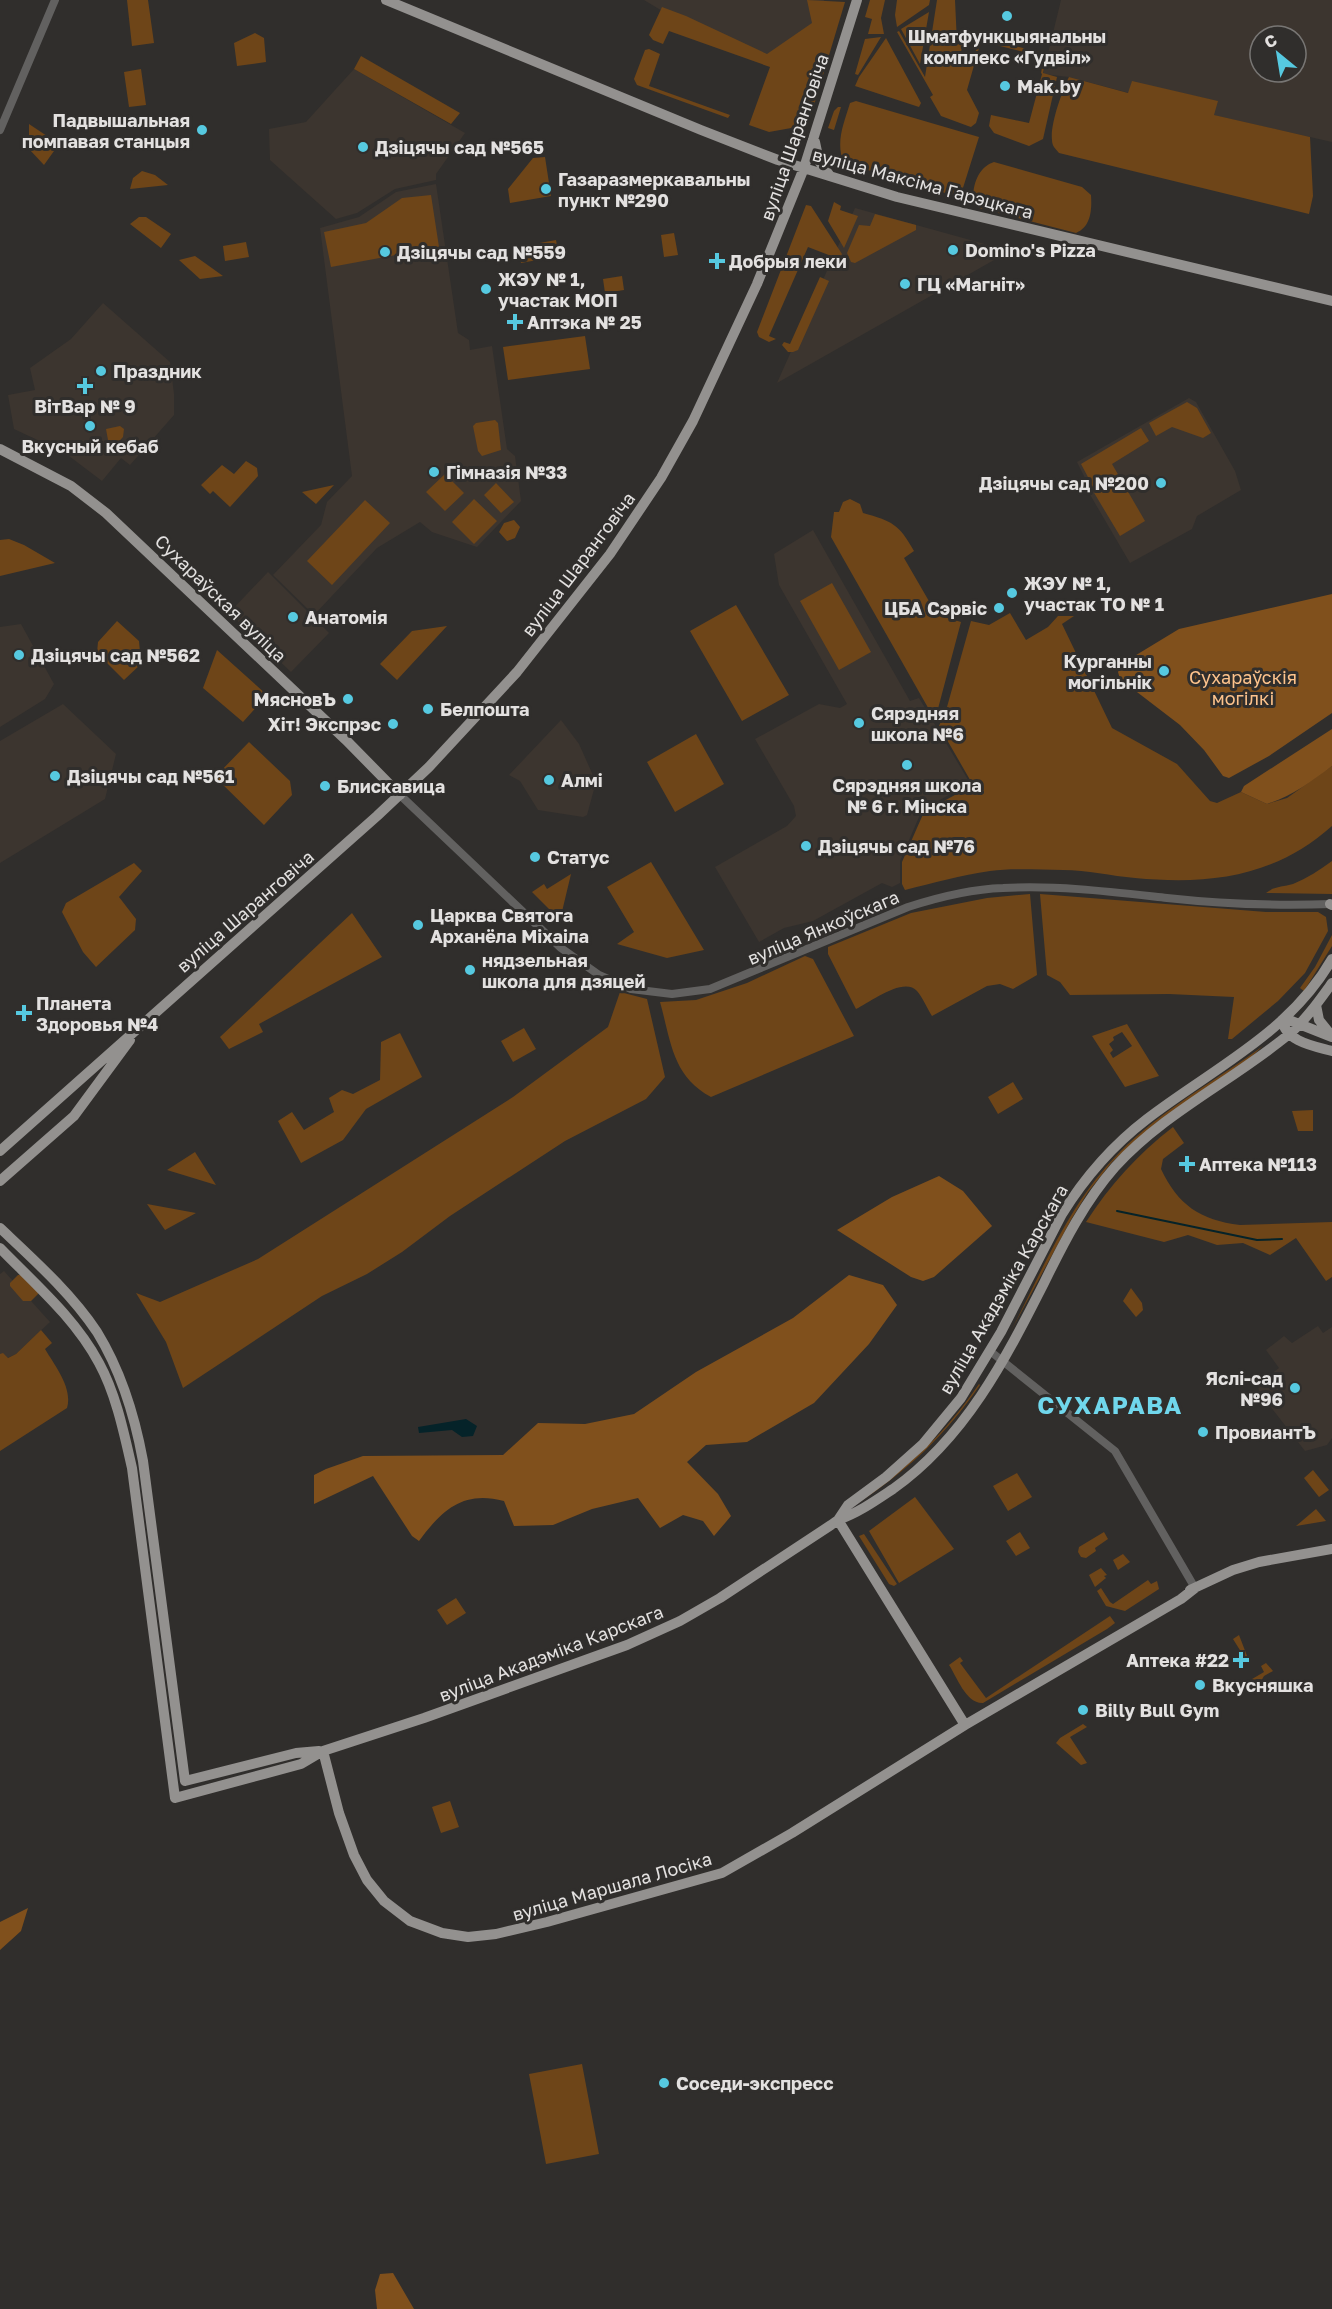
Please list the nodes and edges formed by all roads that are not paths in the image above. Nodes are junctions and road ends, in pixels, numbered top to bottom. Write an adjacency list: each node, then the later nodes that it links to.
1 (55, 0): 4 (street)
2 (386, 0): 6 (main road, вуліца Максіма Гарэцкага)
3 (857, 0): 5 (main road, вуліца Шаранговіча)
4 (0, 130)
5 (815, 136): 6 (main road, вуліца Шаранговіча); 7 (main road)
6 (804, 168): 7 (main road, вуліца Максіма Гарэцкага); 10 (main road, вуліца Шаранговіча)
7 (832, 177): 8 (main road, вуліца Максіма Гарэцкага)
8 (1332, 301)
9 (0, 449): 10 (main road, Сухараўская вуліца)
10 (400, 795): 11 (street, вуліца Янкоўскага); 16 (main road, вуліца Шаранговіча)
11 (1331, 905)
12 (1332, 959): 15 (main road, вуліца Акадэміка Карскага)
13 (1332, 983): 14 (main road, вуліца Акадэміка Карскага)
14 (1316, 1005): 17 (main road, вуліца Акадэміка Карскага); 19 (main road)
15 (1282, 1020): 17 (main road); 18 (main road); 27 (main road, вуліца Акадэміка Карскага)
16 (143, 1023): 21 (main road, вуліца Шаранговіча); 22 (main road, вуліца Шаранговіча)
17 (1300, 1024): 18 (main road, вуліца Акадэміка Карскага); 19 (main road)
18 (1289, 1034): 20 (main road); 28 (main road, вуліца Акадэміка Карскага)
19 (1332, 1036)
20 (1332, 1051)
21 (0, 1151)
22 (0, 1181)
23 (0, 1228): 25 (main road)
24 (0, 1248): 26 (main road)
25 (78, 1308): 26 (main road); 34 (main road)
26 (67, 1318): 35 (main road)
27 (990, 1351): 28 (street); 29 (main road, вуліца Акадэміка Карскага)
28 (1002, 1359): 29 (main road, вуліца Акадэміка Карскага); 31 (street)
29 (838, 1520): 32 (main road); 33 (main road, вуліца Акадэміка Карскага)
30 (1332, 1549): 31 (main road, вуліца Маршала Лосіка)
31 (1195, 1588): 32 (main road, вуліца Маршала Лосіка)
32 (965, 1725): 33 (main road, вуліца Маршала Лосіка)
33 (323, 1751): 34 (main road); 35 (main road)
34 (185, 1781): 35 (main road)
35 (186, 1795)

